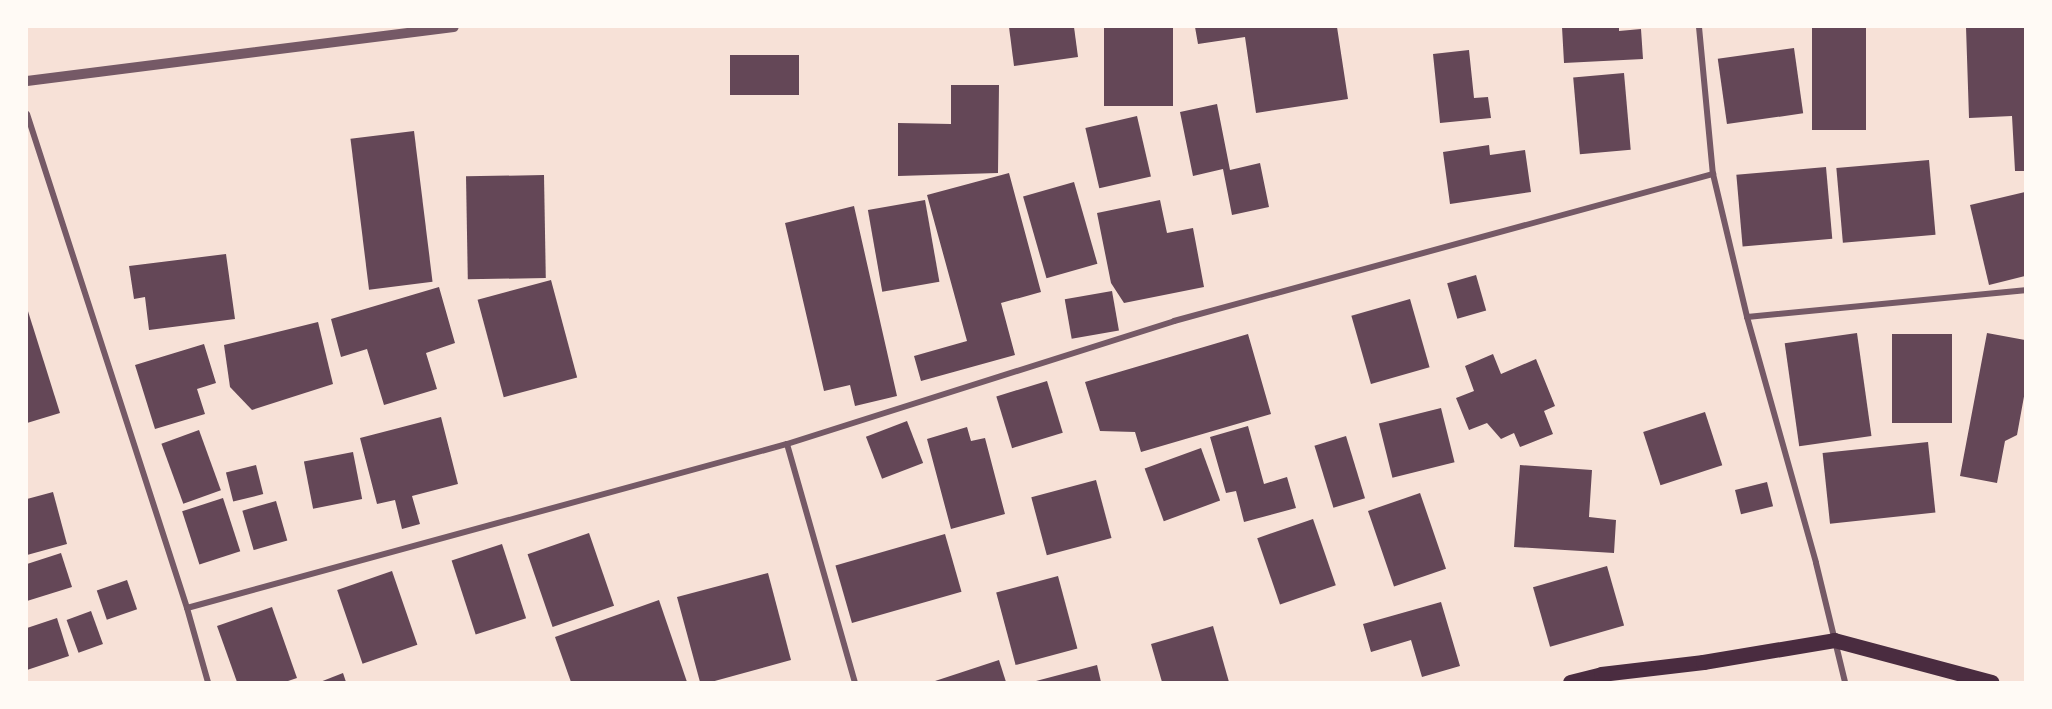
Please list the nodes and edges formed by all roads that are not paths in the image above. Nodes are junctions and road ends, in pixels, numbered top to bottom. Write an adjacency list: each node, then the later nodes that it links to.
1 (454, 27): 3 (street)
2 (1699, 27): 5 (street)
3 (27, 81)
4 (27, 114): 9 (street)
5 (1713, 174): 7 (street); 8 (street)
6 (2025, 290): 7 (street)
7 (1747, 317): 10 (street)
8 (787, 444): 9 (street); 12 (street)
9 (188, 608): 11 (street)
10 (1834, 640): 13 (main road); 14 (street); 15 (main road)
11 (208, 682)
12 (855, 682)
13 (1570, 682)
14 (1845, 682)
15 (1992, 682)

